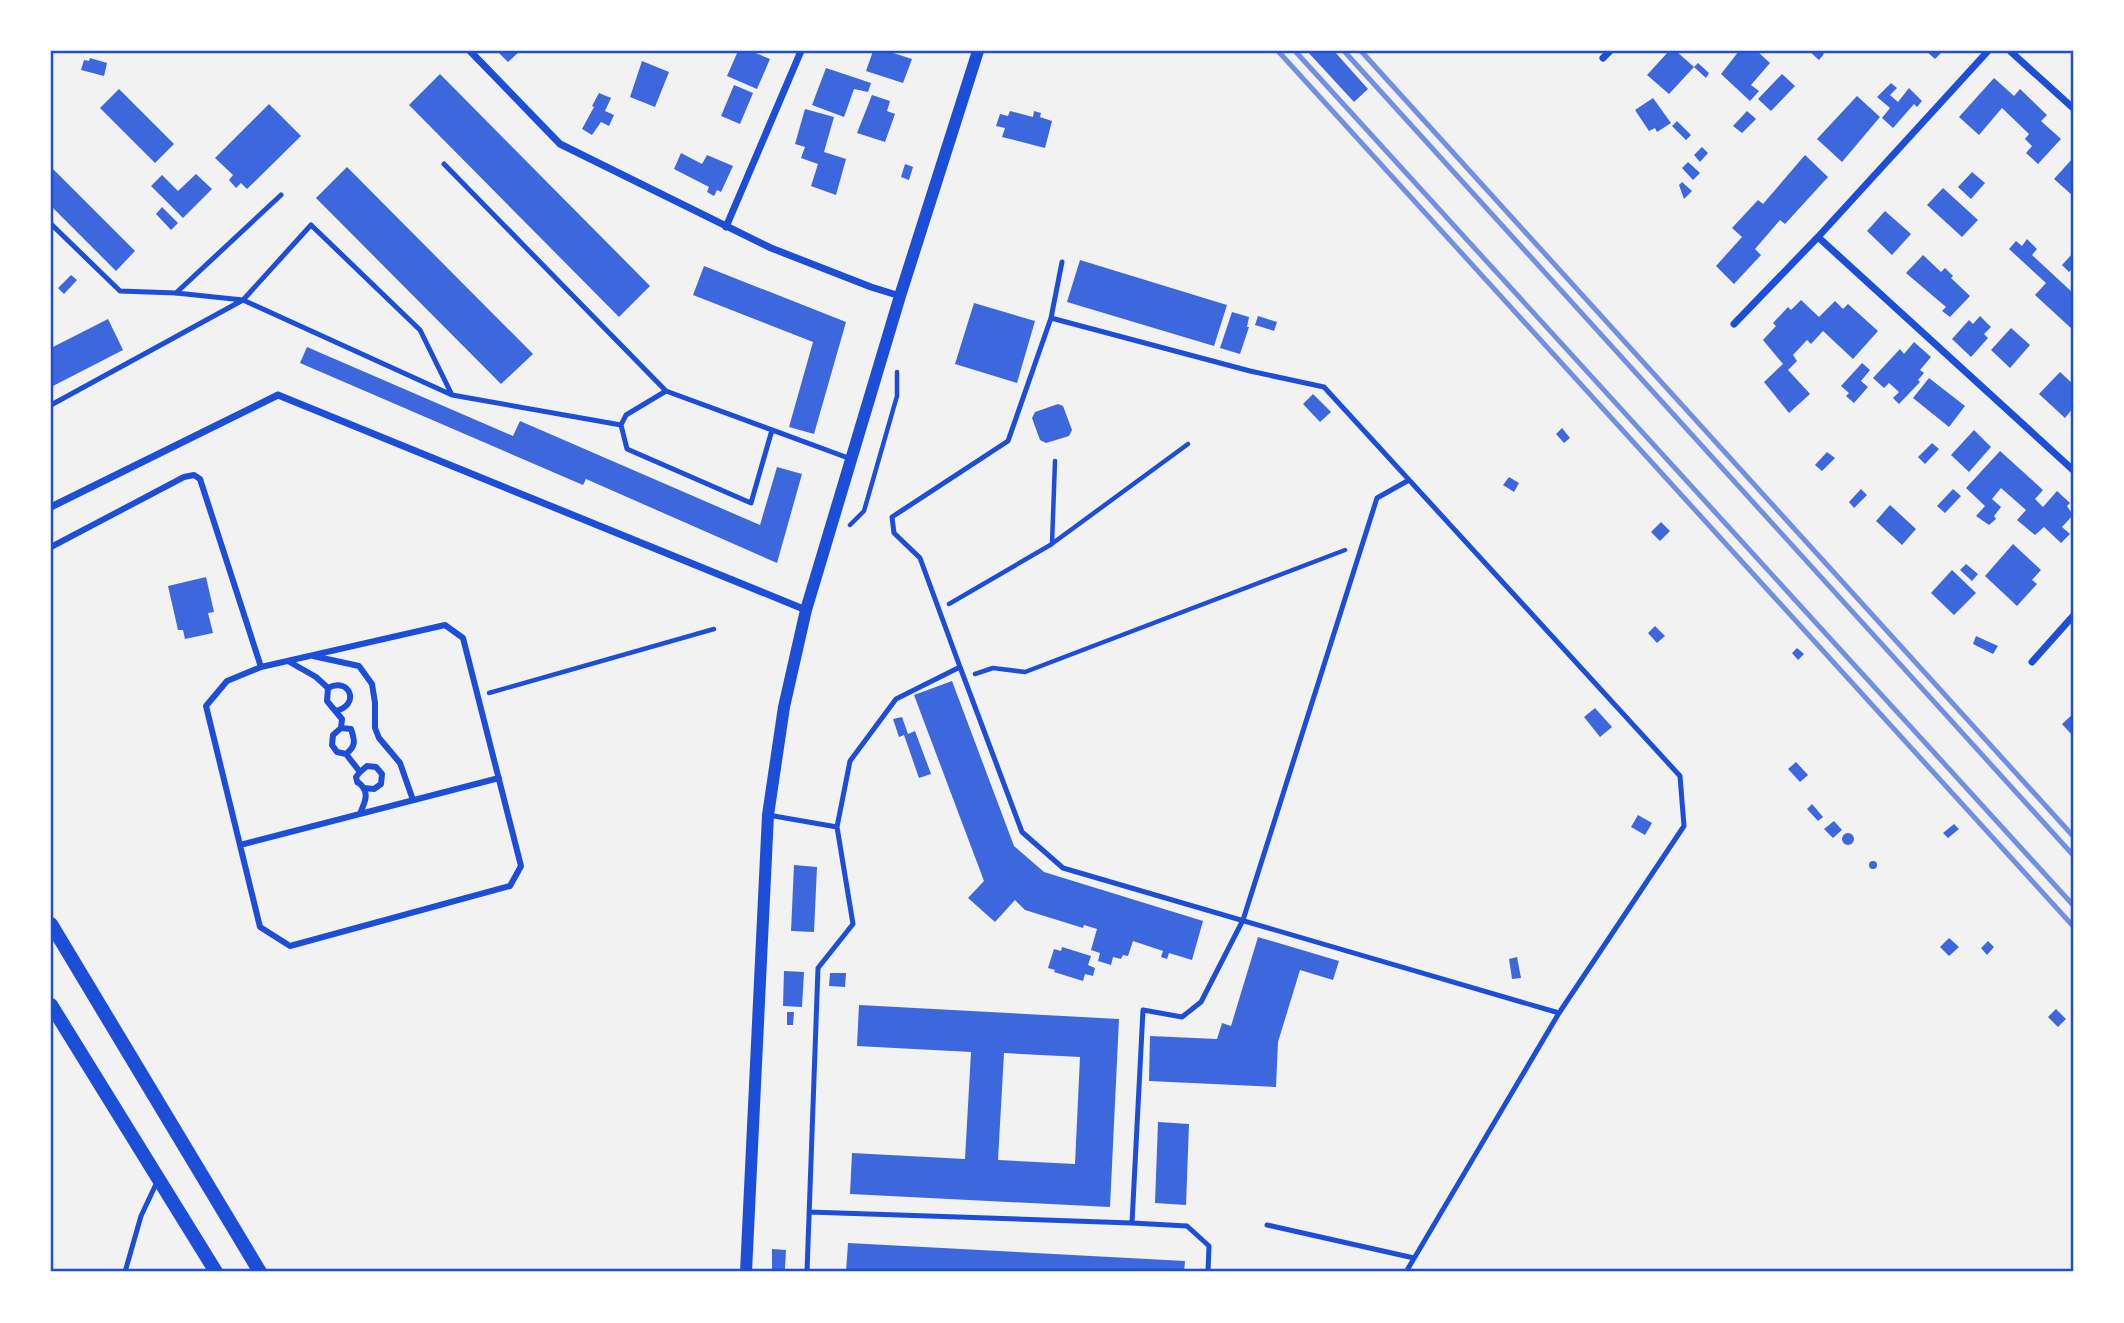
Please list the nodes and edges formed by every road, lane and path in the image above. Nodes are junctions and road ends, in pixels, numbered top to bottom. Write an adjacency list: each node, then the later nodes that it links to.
1 (470, 51): 12 (street)
2 (802, 51): 12 (street)
3 (978, 51): 16 (street)
4 (1611, 51): 7 (street)
5 (1988, 51): 13 (street)
6 (2010, 51): 8 (street)
7 (1604, 58)
8 (2073, 108)
9 (444, 164): 21 (lane)
10 (281, 195): 15 (lane)
11 (51, 224): 15 (lane)
12 (726, 227): 16 (street)
13 (1818, 237): 19 (street); 29 (street)
14 (1062, 262): 18 (lane)
15 (176, 293): 17 (lane)
16 (900, 296): 27 (street)
17 (243, 300): 22 (lane); 22 (lane); 23 (lane)
18 (1051, 318): 30 (lane); 37 (lane)
19 (1734, 324)
20 (897, 363): 32 (path)
21 (666, 391): 24 (lane); 25 (lane)
22 (452, 395): 24 (lane)
23 (51, 405)
24 (621, 425): 25 (lane)
25 (772, 430): 27 (lane)
26 (1188, 444): 34 (path)
27 (851, 459): 36 (street)
28 (1055, 461): 34 (path)
29 (2073, 470)
30 (1409, 480): 33 (lane); 62 (lane)
31 (51, 507): 36 (street)
32 (847, 529)
33 (1363, 543): 45 (path); 59 (lane)
34 (1052, 544): 37 (path)
35 (51, 547): 43 (street)
36 (806, 610): 56 (street)
37 (939, 610): 44 (lane)
38 (2073, 616): 42 (street)
39 (713, 629): 47 (path)
40 (311, 656): 41 (street); 47 (street); 54 (street)
41 (288, 661): 43 (street); 46 (street)
42 (2032, 662)
43 (261, 667): 58 (street)
44 (960, 667): 45 (lane); 57 (lane)
45 (964, 678): 59 (lane)
46 (328, 688): 48 (street); 48 (street)
47 (478, 696): 52 (street)
48 (335, 711): 49 (street)
49 (341, 728): 50 (street); 50 (street)
50 (346, 754): 51 (street)
51 (360, 772): 53 (street); 53 (street)
52 (499, 778): 54 (street); 58 (street)
53 (364, 788): 55 (street)
54 (413, 800): 55 (street)
55 (360, 814): 58 (street)
56 (768, 815): 57 (lane); 71 (street)
57 (837, 827): 64 (lane)
58 (240, 845)
59 (1243, 919): 62 (lane); 65 (lane)
60 (51, 924): 70 (main road)
61 (51, 1006): 63 (main road)
62 (1559, 1013): 67 (lane)
63 (158, 1179): 68 (lane); 69 (main road)
64 (810, 1212): 65 (lane); 72 (lane)
65 (1132, 1223): 73 (lane)
66 (1267, 1225): 67 (lane)
67 (1414, 1258): 74 (lane)
68 (125, 1272)
69 (216, 1272)
70 (260, 1272)
71 (746, 1272)
72 (807, 1272)
73 (1208, 1272)
74 (1406, 1272)

